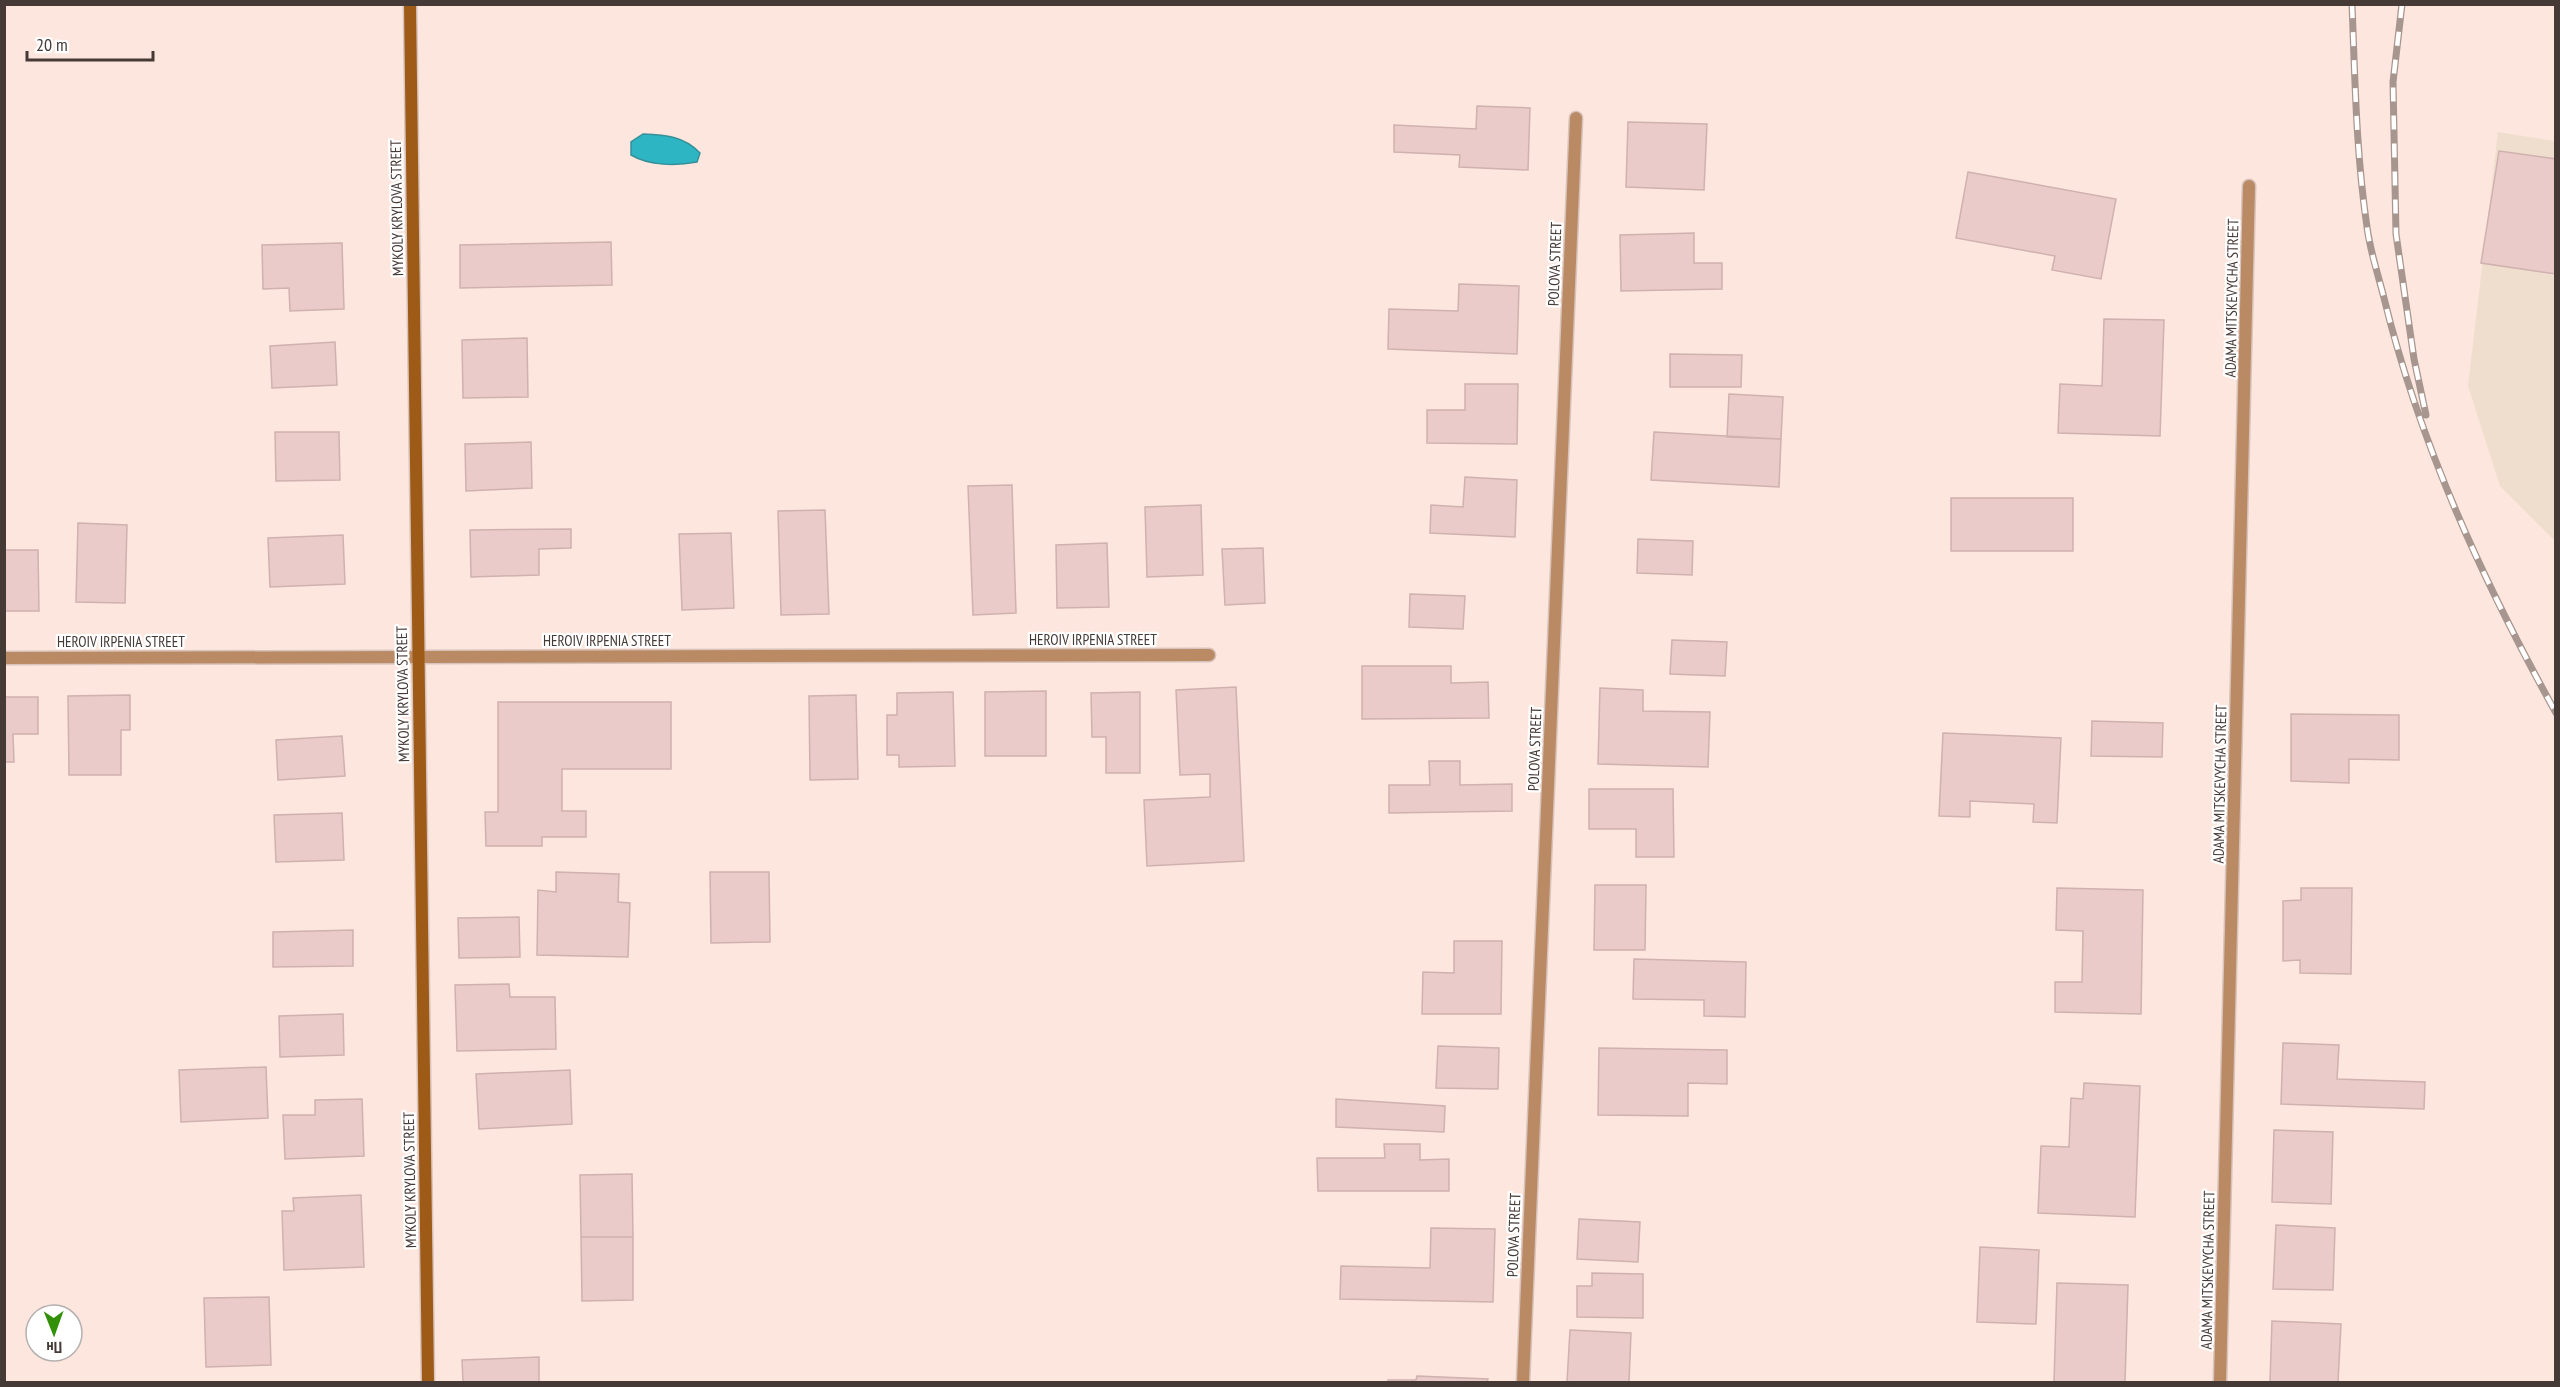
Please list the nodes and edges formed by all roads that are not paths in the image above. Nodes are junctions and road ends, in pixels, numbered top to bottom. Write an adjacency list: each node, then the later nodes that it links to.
1 (410, 4): 5 (street, MYKOLY KRYLOVA STREET)
2 (1576, 118): 8 (street, POLOVA STREET)
3 (2249, 186): 9 (street, ADAMA MITSKEVYCHA STREET)
4 (1209, 655): 5 (street, HEROIV IRPENIA STREET)
5 (417, 656): 6 (street, HEROIV IRPENIA STREET); 7 (street, MYKOLY KRYLOVA STREET)
6 (4, 658)
7 (428, 1383)
8 (1523, 1383)
9 (2220, 1383)

